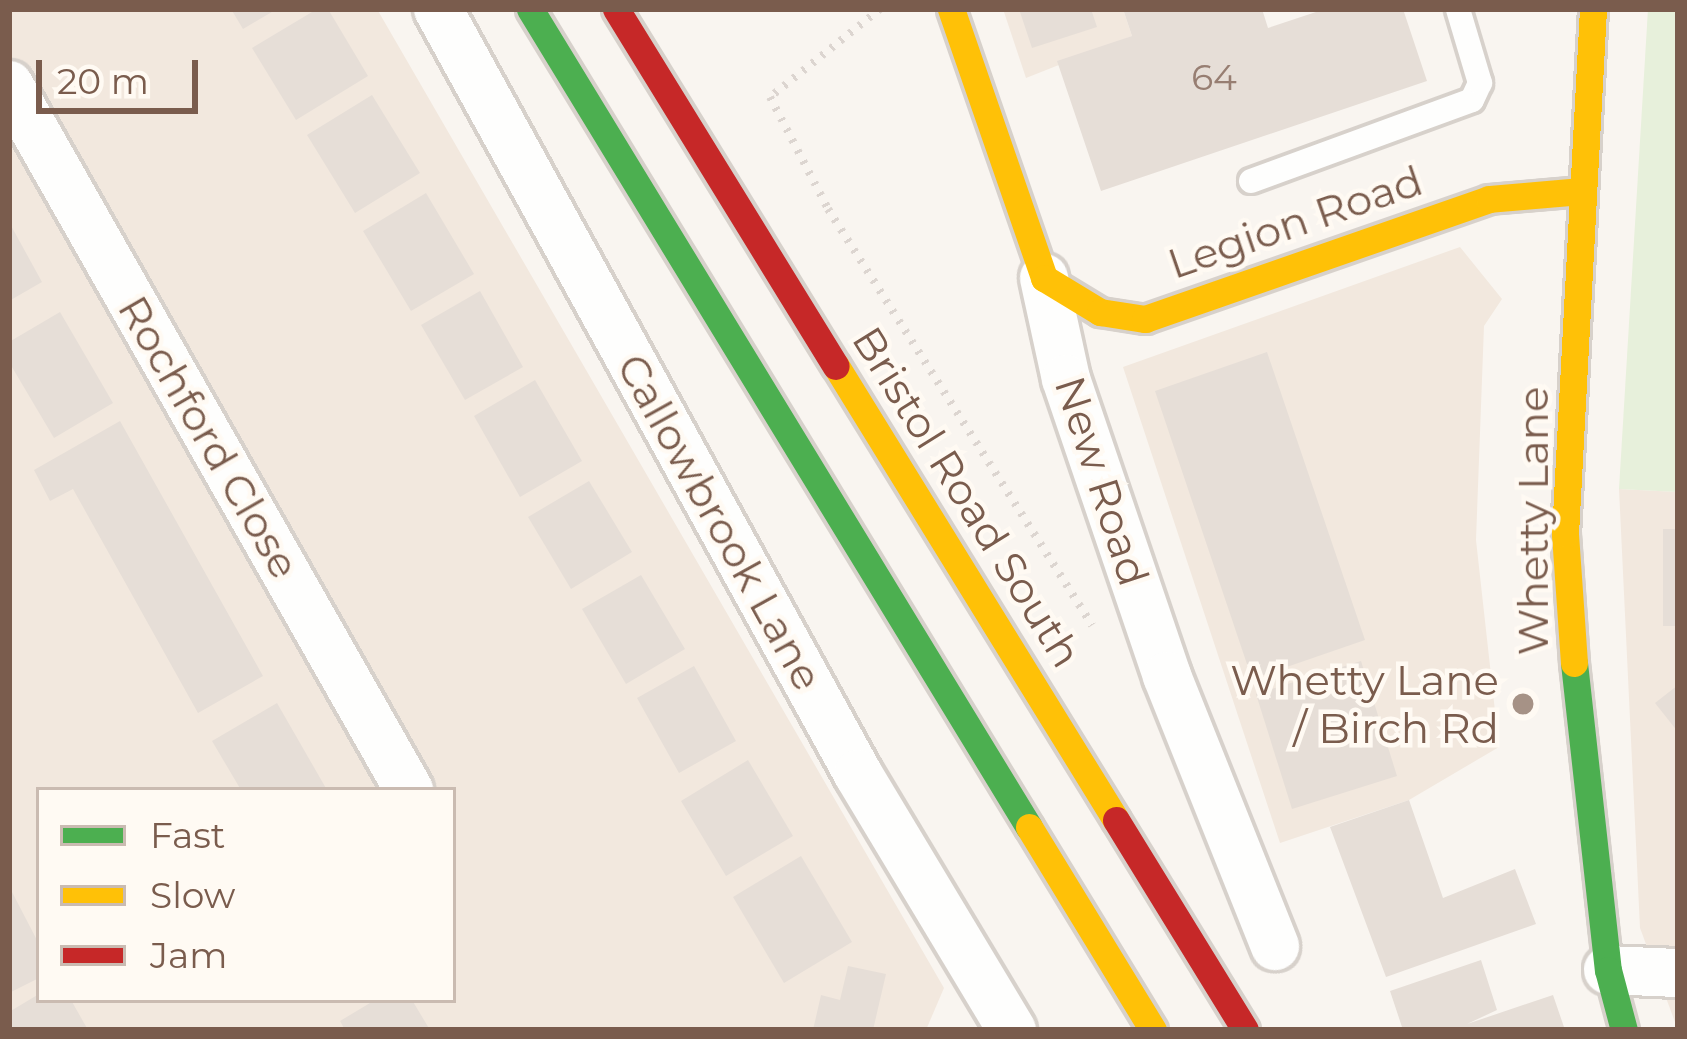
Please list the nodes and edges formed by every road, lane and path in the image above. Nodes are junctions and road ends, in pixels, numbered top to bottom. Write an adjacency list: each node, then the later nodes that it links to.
1 (439, 9): 17 (street, Callowbrook Lane)
2 (530, 9): 18 (main road)
3 (616, 9): 19 (main road, Bristol Road South)
4 (880, 9): 12 (path)
5 (951, 9): 11 (main road, New Road)
6 (1458, 9): 9 (lane)
7 (1593, 9): 10 (main road, Whetty Lane)
8 (9, 85): 13 (street, Rochford Close)
9 (1251, 181)
10 (1583, 191): 11 (main road, Legion Road); 15 (main road, Whetty Lane)
11 (1044, 278): 14 (street, New Road)
12 (1096, 632)
13 (407, 787)
14 (1275, 946)
15 (1608, 970): 16 (street); 20 (main road, Whetty Lane)
16 (1678, 973)
17 (1012, 1030)
18 (1153, 1030)
19 (1245, 1030)
20 (1624, 1030)

